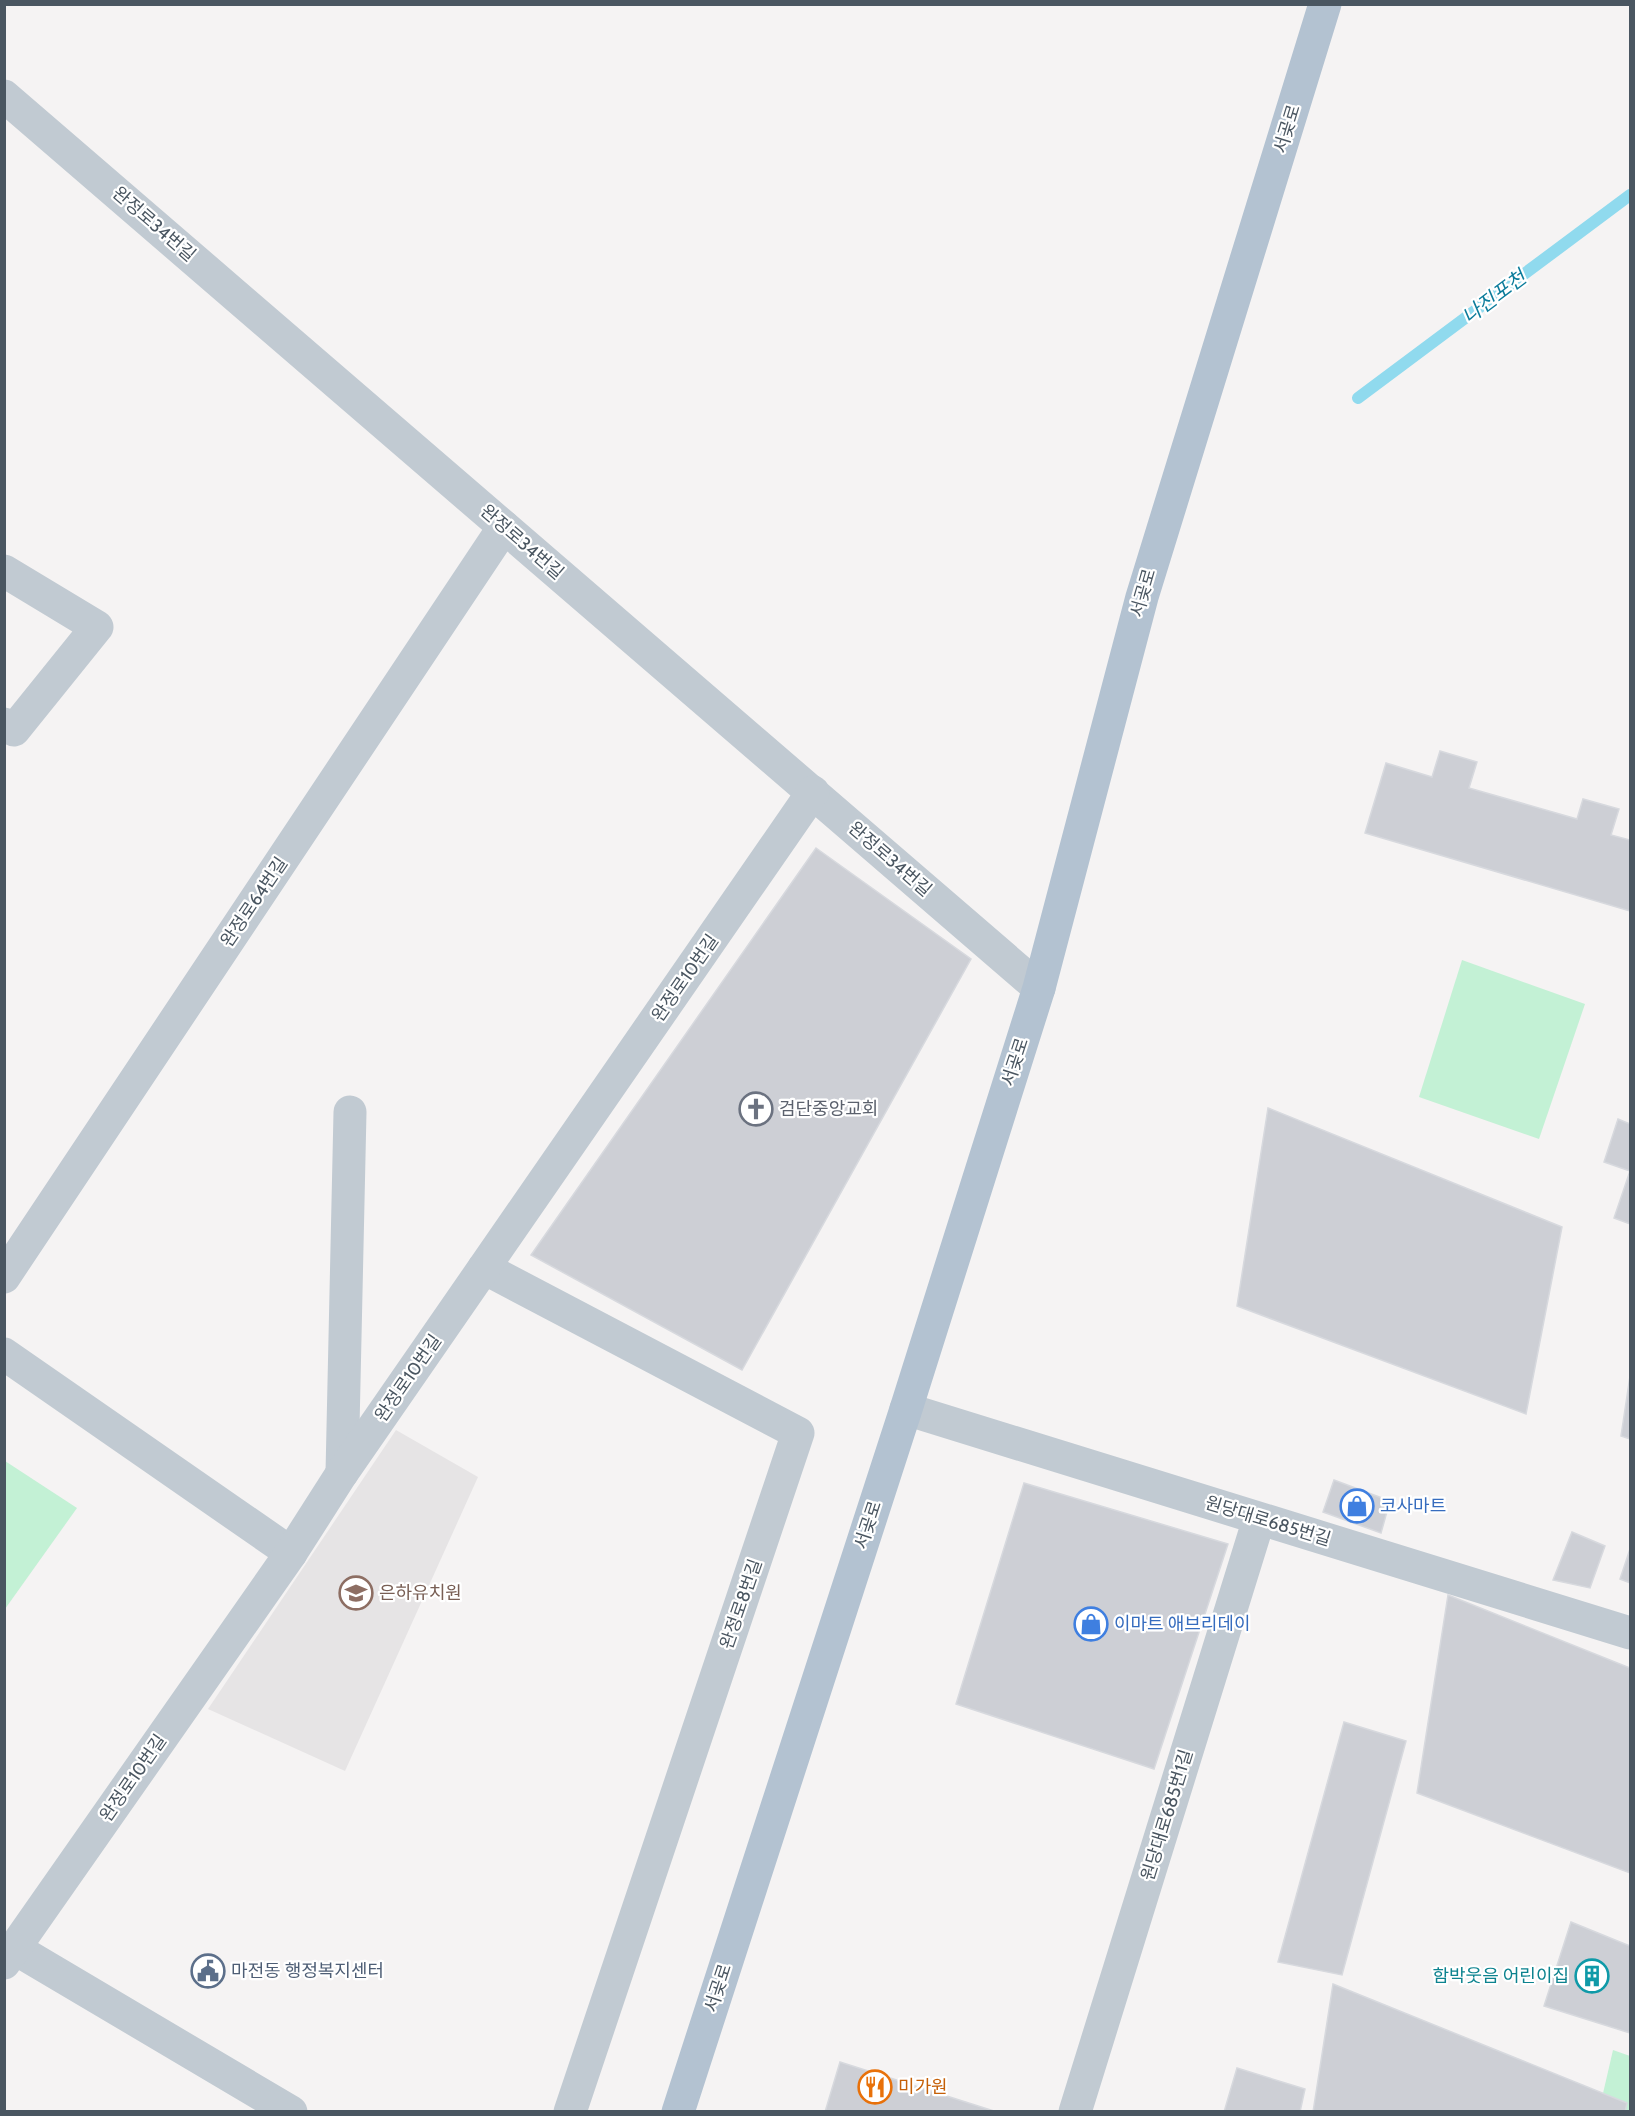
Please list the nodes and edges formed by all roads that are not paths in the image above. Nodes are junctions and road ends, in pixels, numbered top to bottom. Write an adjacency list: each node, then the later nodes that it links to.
1 (1325, 4): 7 (main road, 서곶로)
2 (4, 96): 3 (street, 완정로34번길)
3 (504, 527): 6 (street, 완정로34번길); 10 (street, 완정로64번길)
4 (4, 572): 5 (street)
5 (4, 724)
6 (813, 792): 7 (street, 완정로34번길); 9 (street, 완정로10번길)
7 (1039, 988): 12 (main road, 서곶로)
8 (350, 1112): 13 (street)
9 (484, 1268): 13 (street, 완정로10번길); 19 (street, 완정로8번길)
10 (4, 1277)
11 (4, 1354): 15 (street)
12 (906, 1409): 14 (street, 원당대로685번길); 20 (main road, 서곶로)
13 (342, 1473): 15 (street, 완정로10번길)
14 (1259, 1519): 16 (street, 원당대로685번길); 21 (street, 원당대로685번1길)
15 (291, 1553): 17 (street, 완정로10번길)
16 (1630, 1633)
17 (9, 1955): 18 (street)
18 (291, 2112)
19 (570, 2112)
20 (678, 2112)
21 (1075, 2112)

